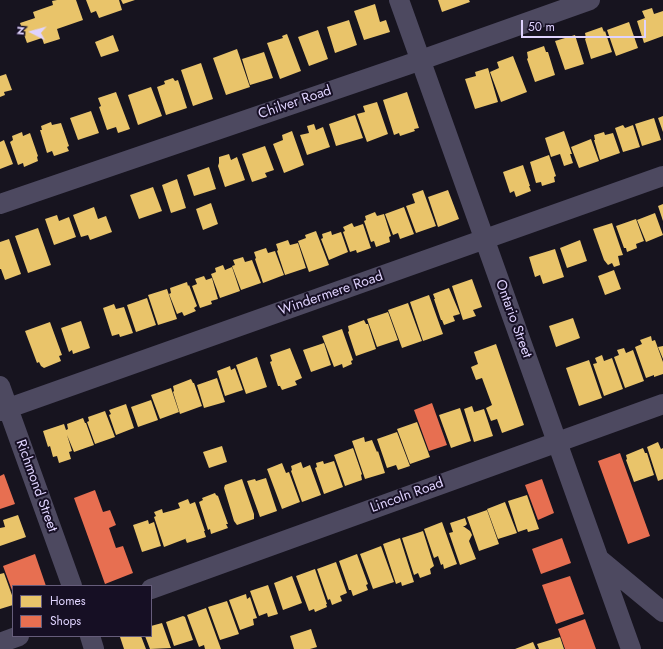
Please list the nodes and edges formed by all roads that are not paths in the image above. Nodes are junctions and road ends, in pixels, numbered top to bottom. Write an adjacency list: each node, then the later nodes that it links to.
1 (399, 0): 3 (street, Ontario Street)
2 (590, 0): 3 (street, Chilver Road)
3 (421, 60): 5 (street, Chilver Road); 6 (street, Ontario Street)
4 (663, 176): 6 (street, Windermere Road)
5 (0, 204)
6 (485, 239): 9 (street, Windermere Road); 10 (street, Ontario Street)
7 (0, 386): 9 (street, Richmond Street)
8 (663, 404): 10 (street, Lincoln Road)
9 (4, 410): 12 (street, Richmond Street)
10 (557, 442): 11 (street, Ontario Street); 13 (street, Lincoln Road)
11 (599, 559): 14 (street); 19 (street, Ontario Street)
12 (72, 585)
13 (152, 589)
14 (663, 612)
15 (16, 637): 17 (street)
16 (90, 637): 18 (street)
17 (0, 643)
18 (94, 649)
19 (631, 649)

